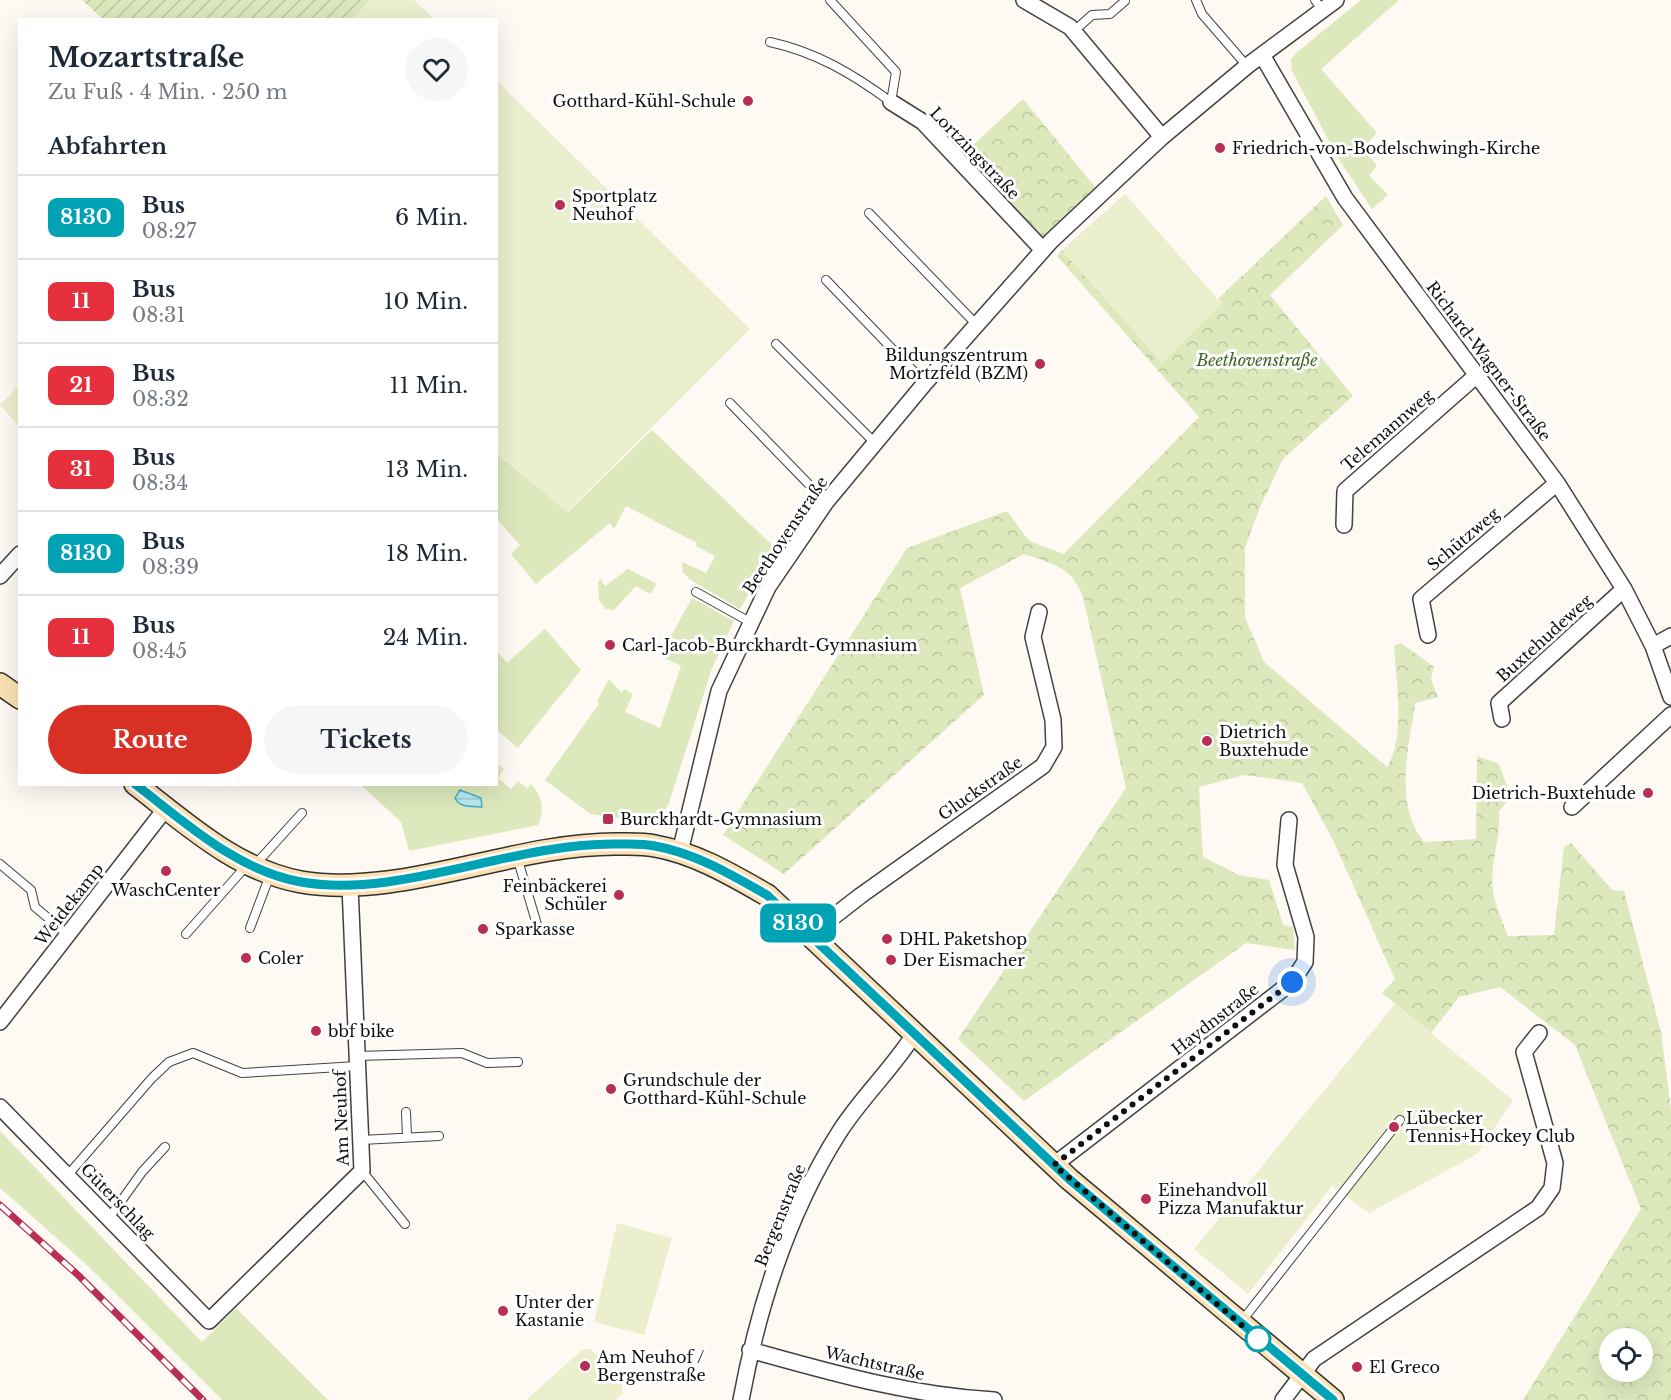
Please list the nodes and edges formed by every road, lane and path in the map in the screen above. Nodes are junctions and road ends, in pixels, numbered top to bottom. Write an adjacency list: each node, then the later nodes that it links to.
1 (830, 0): 11 (lane)
2 (1024, 0): 7 (street)
3 (1196, 0): 10 (lane)
4 (1336, 0): 6 (street, Beethovenstraße)
5 (1125, 1): 7 (lane)
6 (1319, 6): 9 (street, Beethovenstraße)
7 (1074, 31): 12 (street)
8 (770, 42): 11 (lane)
9 (1262, 55): 10 (street, Beethovenstraße); 18 (street, Richard-Wagner-Straße)
10 (1247, 66): 12 (street, Beethovenstraße)
11 (891, 102): 14 (street, Lortzingstraße)
12 (1162, 137): 14 (street, Beethovenstraße)
13 (869, 213): 16 (lane)
14 (1042, 249): 16 (street, Beethovenstraße)
15 (826, 280): 19 (lane)
16 (976, 324): 19 (street, Beethovenstraße)
17 (776, 344): 21 (lane)
18 (1478, 374): 22 (street, Richard-Wagner-Straße); 24 (street, Telemannweg)
19 (925, 383): 21 (street, Beethovenstraße)
20 (730, 403): 23 (lane)
21 (875, 443): 23 (street, Beethovenstraße)
22 (1557, 483): 27 (street, Richard-Wagner-Straße); 31 (street, Schützweg)
23 (826, 502): 30 (street, Beethovenstraße)
24 (1344, 525)
25 (18, 556): 26 (street)
26 (0, 576)
27 (1624, 589): 33 (street, Richard-Wagner-Straße); 38 (street, Buxtehudeweg)
28 (696, 592): 30 (lane)
29 (1039, 612): 53 (street, Gluckstraße)
30 (750, 621): 44 (street, Beethovenstraße)
31 (1428, 635)
32 (1671, 636): 33 (street)
33 (1653, 646): 36 (street, Richard-Wagner-Straße)
34 (0, 684): 35 (main road)
35 (18, 697)
36 (1671, 697)
37 (1671, 715): 40 (street)
38 (1502, 719)
39 (138, 786): 41 (main road)
40 (1572, 807)
41 (166, 808): 47 (main road); 51 (street, Weidekamp)
42 (302, 813): 47 (lane)
43 (1289, 820): 66 (street, Haydnstraße)
44 (680, 852): 45 (main road); 53 (main road)
45 (516, 855): 48 (main road); 50 (lane)
46 (0, 864): 51 (lane)
47 (257, 868): 48 (main road); 49 (lane); 52 (lane)
48 (350, 886): 57 (street, Am Neuhof)
49 (250, 928)
50 (538, 928)
51 (67, 934): 54 (street, Weidekamp)
52 (186, 934)
53 (810, 935): 56 (main road)
54 (0, 1022)
55 (1539, 1033): 74 (street)
56 (915, 1034): 66 (main road); 73 (street, Bergenstraße)
57 (356, 1061): 58 (lane); 64 (street, Am Neuhof); 68 (lane)
58 (518, 1062)
59 (0, 1107): 68 (street, Güterschlag)
60 (406, 1112): 63 (lane)
61 (1400, 1120): 72 (lane)
62 (439, 1136): 63 (lane)
63 (407, 1137): 64 (lane)
64 (361, 1140): 67 (street, Am Neuhof)
65 (165, 1147): 69 (lane)
66 (1054, 1165): 72 (main road)
67 (362, 1171): 70 (lane); 71 (street, Am Neuhof)
68 (67, 1176): 69 (street, Güterschlag)
69 (109, 1218): 71 (street, Güterschlag)
70 (405, 1224)
71 (209, 1321)
72 (1240, 1323): 74 (main road)
73 (750, 1350): 75 (street, Wachtstraße); 76 (street, Bergenstraße)
74 (1302, 1376): 78 (street); 79 (main road)
75 (964, 1399): 77 (street, Wachtstraße)
76 (741, 1400)
77 (994, 1400)
78 (1283, 1400)
79 (1333, 1400)

